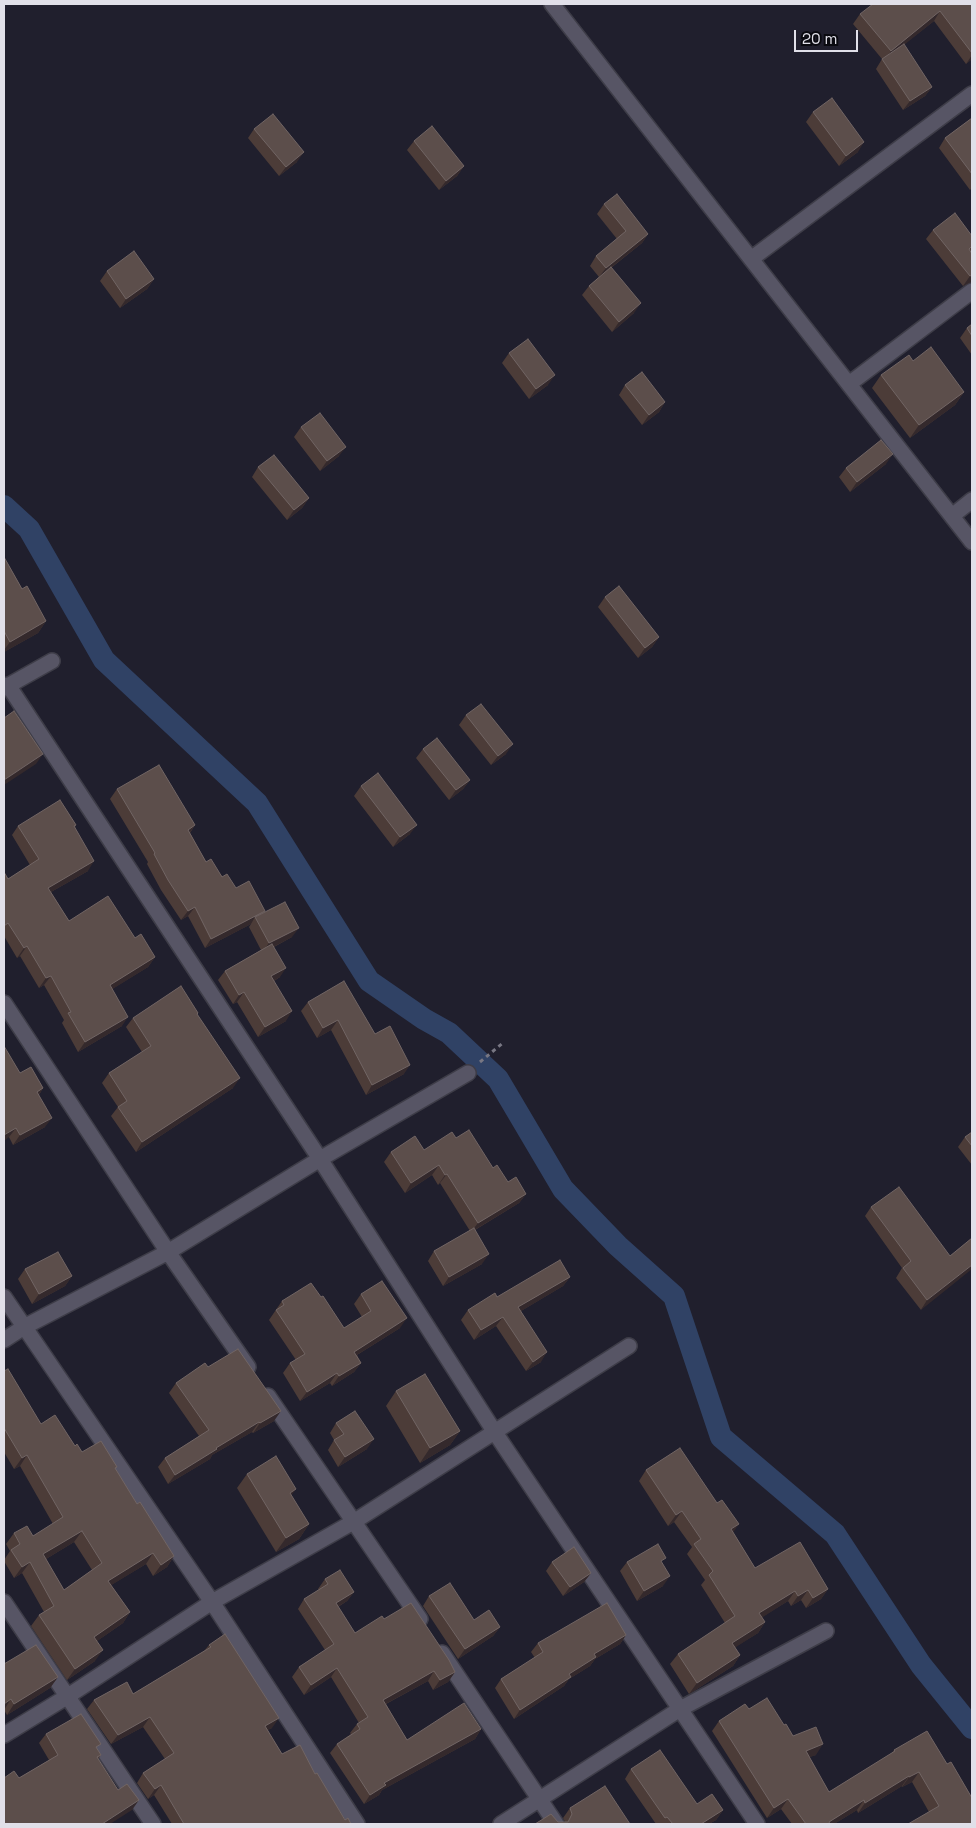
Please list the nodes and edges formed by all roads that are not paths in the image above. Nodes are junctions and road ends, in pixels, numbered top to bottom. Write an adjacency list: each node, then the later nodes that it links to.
1 (552, 4): 3 (street)
2 (972, 94): 3 (street)
3 (751, 259): 5 (street)
4 (972, 291): 5 (street)
5 (849, 384): 7 (street)
6 (972, 500): 7 (street)
7 (952, 516): 8 (street)
8 (972, 542)
9 (52, 661): 10 (street)
10 (6, 686): 13 (street)
11 (4, 1004): 14 (street)
12 (468, 1072): 13 (street)
13 (320, 1159): 14 (street); 19 (street)
14 (168, 1252): 16 (street); 20 (street)
15 (4, 1297): 16 (street)
16 (24, 1328): 17 (street); 22 (street)
17 (4, 1340)
18 (629, 1346): 19 (street)
19 (494, 1430): 20 (street); 27 (street)
20 (354, 1521): 22 (street); 23 (street)
21 (4, 1602): 26 (street)
22 (212, 1602): 26 (street); 31 (street)
23 (426, 1628)
24 (826, 1631): 27 (street)
25 (436, 1644): 29 (street)
26 (68, 1696): 28 (street); 30 (street)
27 (680, 1709): 29 (street); 34 (street)
28 (4, 1734)
29 (540, 1800): 32 (street); 33 (street)
30 (153, 1824)
31 (357, 1824)
32 (501, 1824)
33 (556, 1824)
34 (757, 1824)

